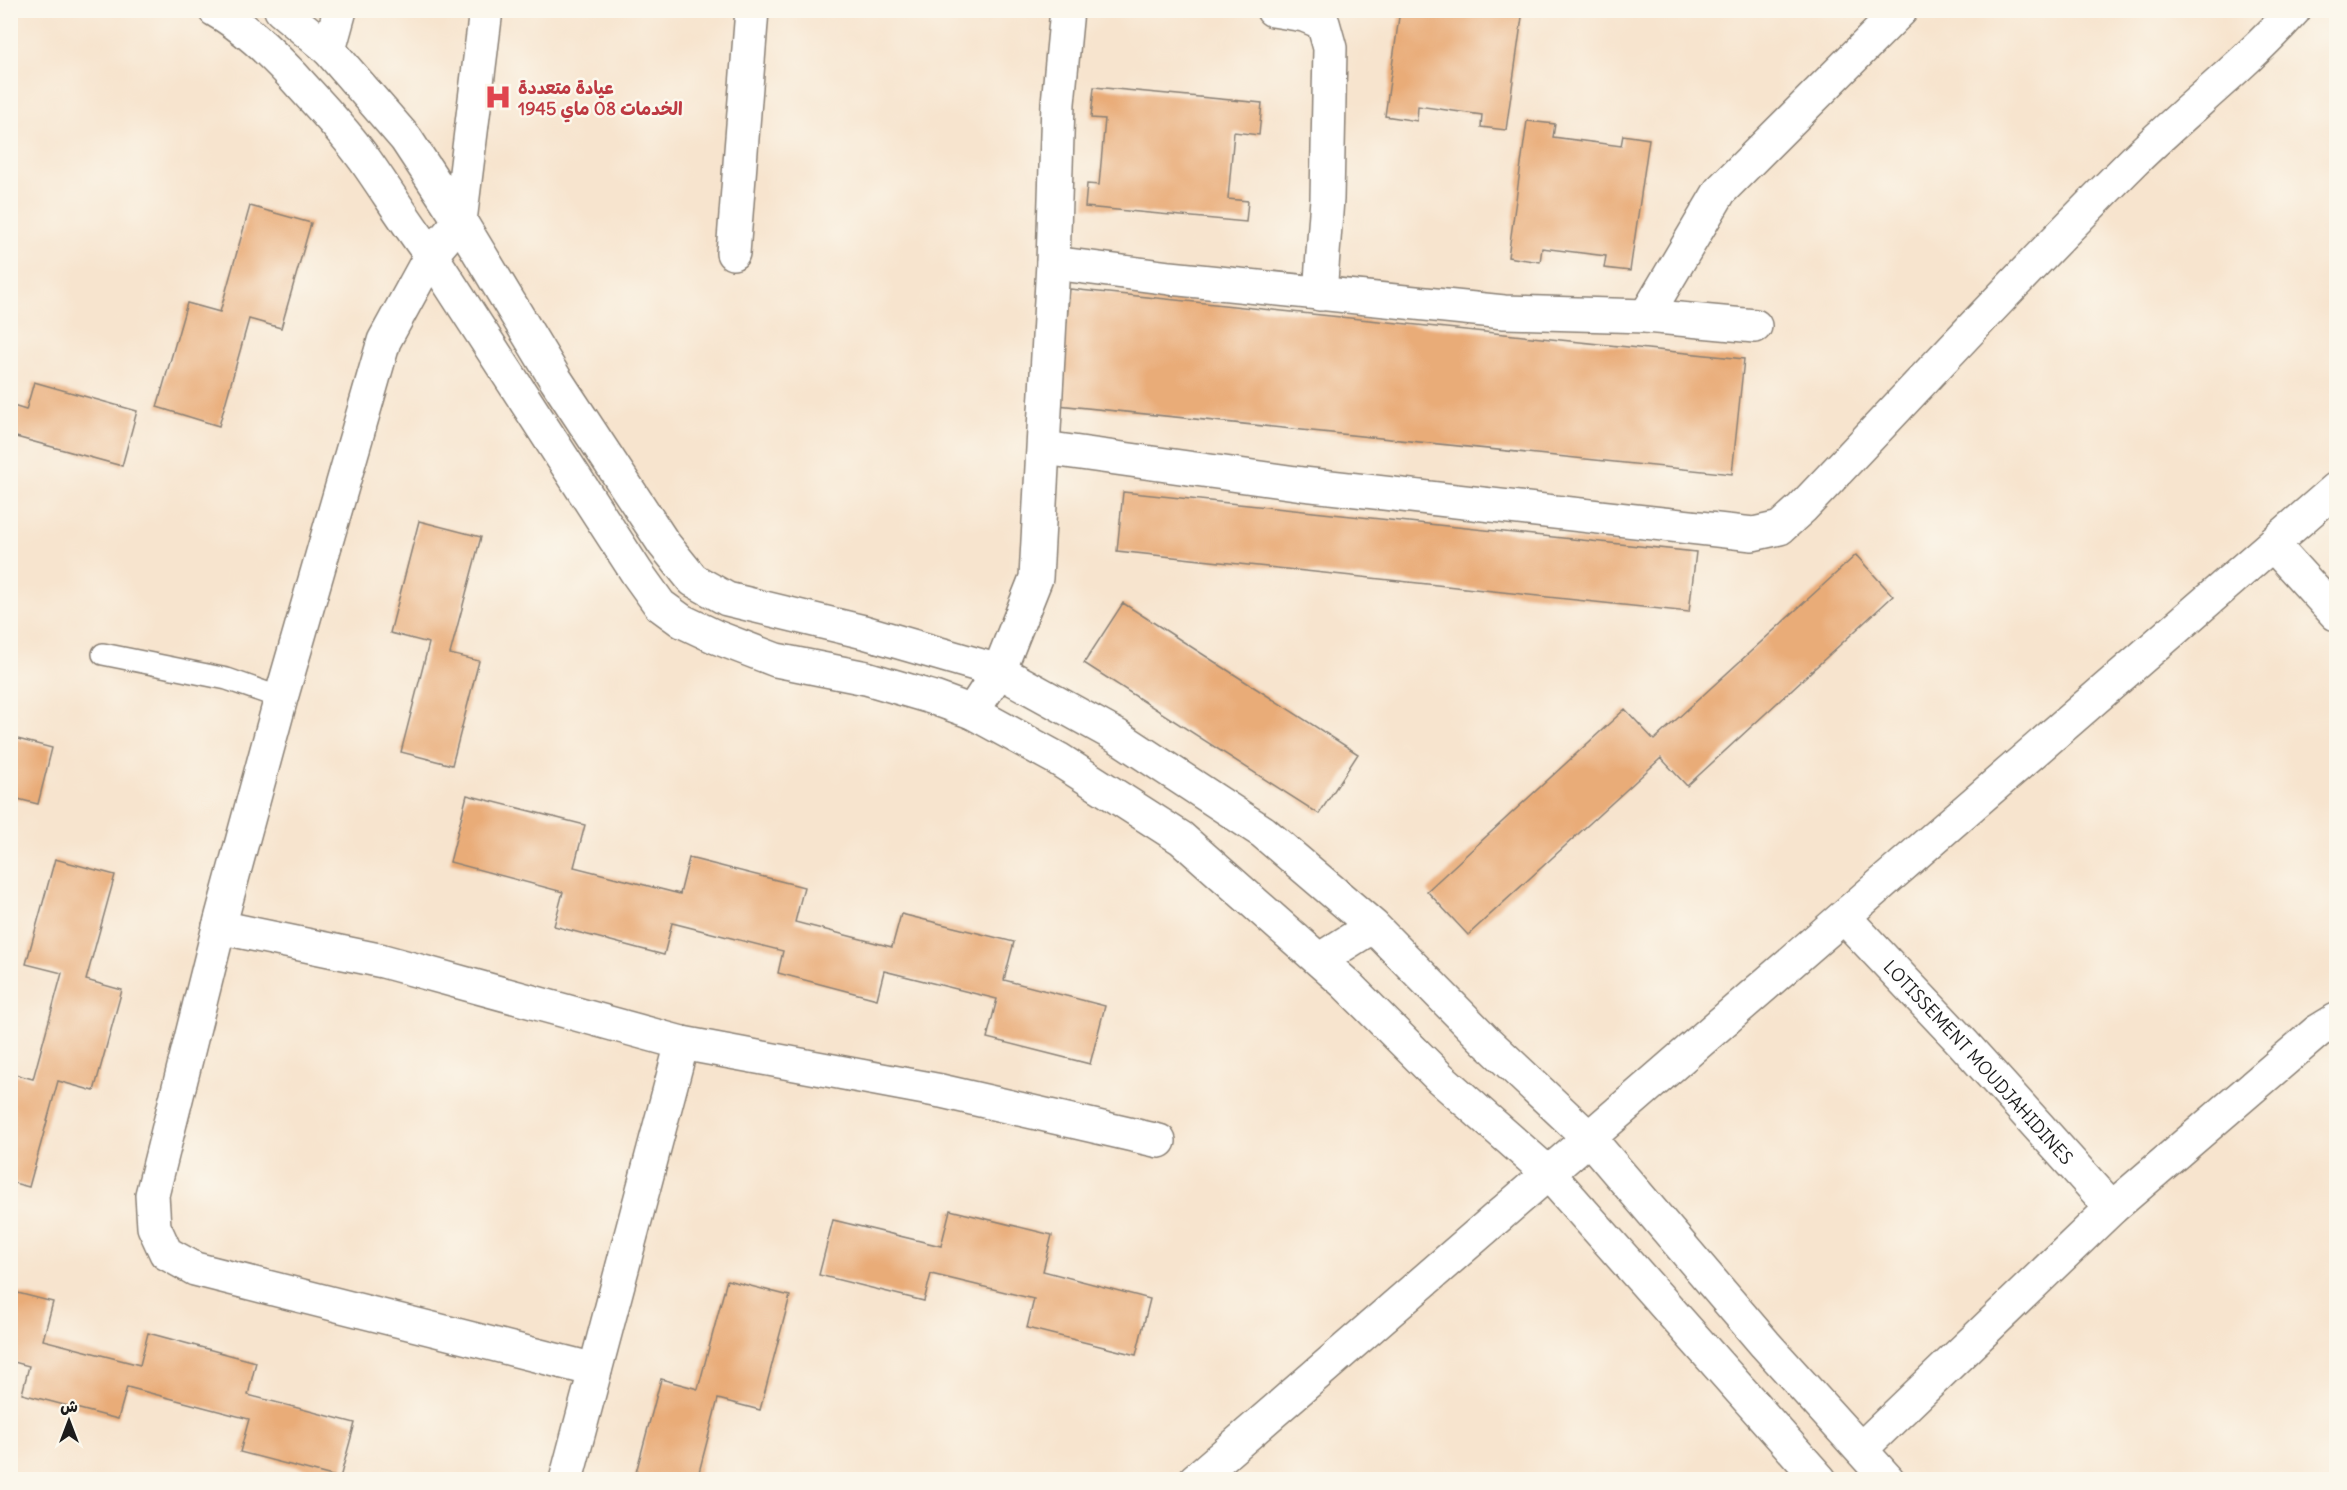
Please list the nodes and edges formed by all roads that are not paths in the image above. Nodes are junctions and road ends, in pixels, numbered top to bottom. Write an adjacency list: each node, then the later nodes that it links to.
1 (281, 10): 10 (street)
2 (340, 10): 10 (street)
3 (486, 10): 11 (street)
4 (752, 10): 12 (street)
5 (1067, 10): 14 (street)
6 (1273, 10): 15 (street)
7 (1901, 10): 16 (street)
8 (2294, 10): 18 (street)
9 (229, 13): 13 (street)
10 (329, 50): 11 (street)
11 (460, 221): 13 (street); 23 (street)
12 (733, 253)
13 (431, 255): 24 (street); 25 (street)
14 (1053, 263): 15 (street); 18 (street)
15 (1320, 294): 16 (street)
16 (1646, 316): 17 (street)
17 (1755, 326)
18 (1044, 448): 23 (street)
19 (2337, 489): 20 (street)
20 (2272, 545): 21 (street); 26 (street)
21 (2337, 614)
22 (103, 654): 24 (lane)
23 (999, 671): 25 (street); 27 (street)
24 (281, 698): 28 (street)
25 (972, 712): 29 (street)
26 (1844, 917): 32 (street); 35 (street, LOTISSEMENT MOUDJAHIDINES)
27 (1372, 926): 29 (street); 32 (street)
28 (219, 927): 31 (street); 36 (street)
29 (1319, 960): 34 (street)
30 (2337, 1020): 35 (street)
31 (682, 1043): 33 (street); 36 (street)
32 (1589, 1138): 34 (street); 37 (street)
33 (1159, 1141)
34 (1548, 1173): 39 (street); 40 (street)
35 (2112, 1208): 37 (street)
36 (595, 1370): 38 (street)
37 (1861, 1449): 41 (street)
38 (566, 1479)
39 (1195, 1479)
40 (1820, 1479)
41 (1888, 1479)

